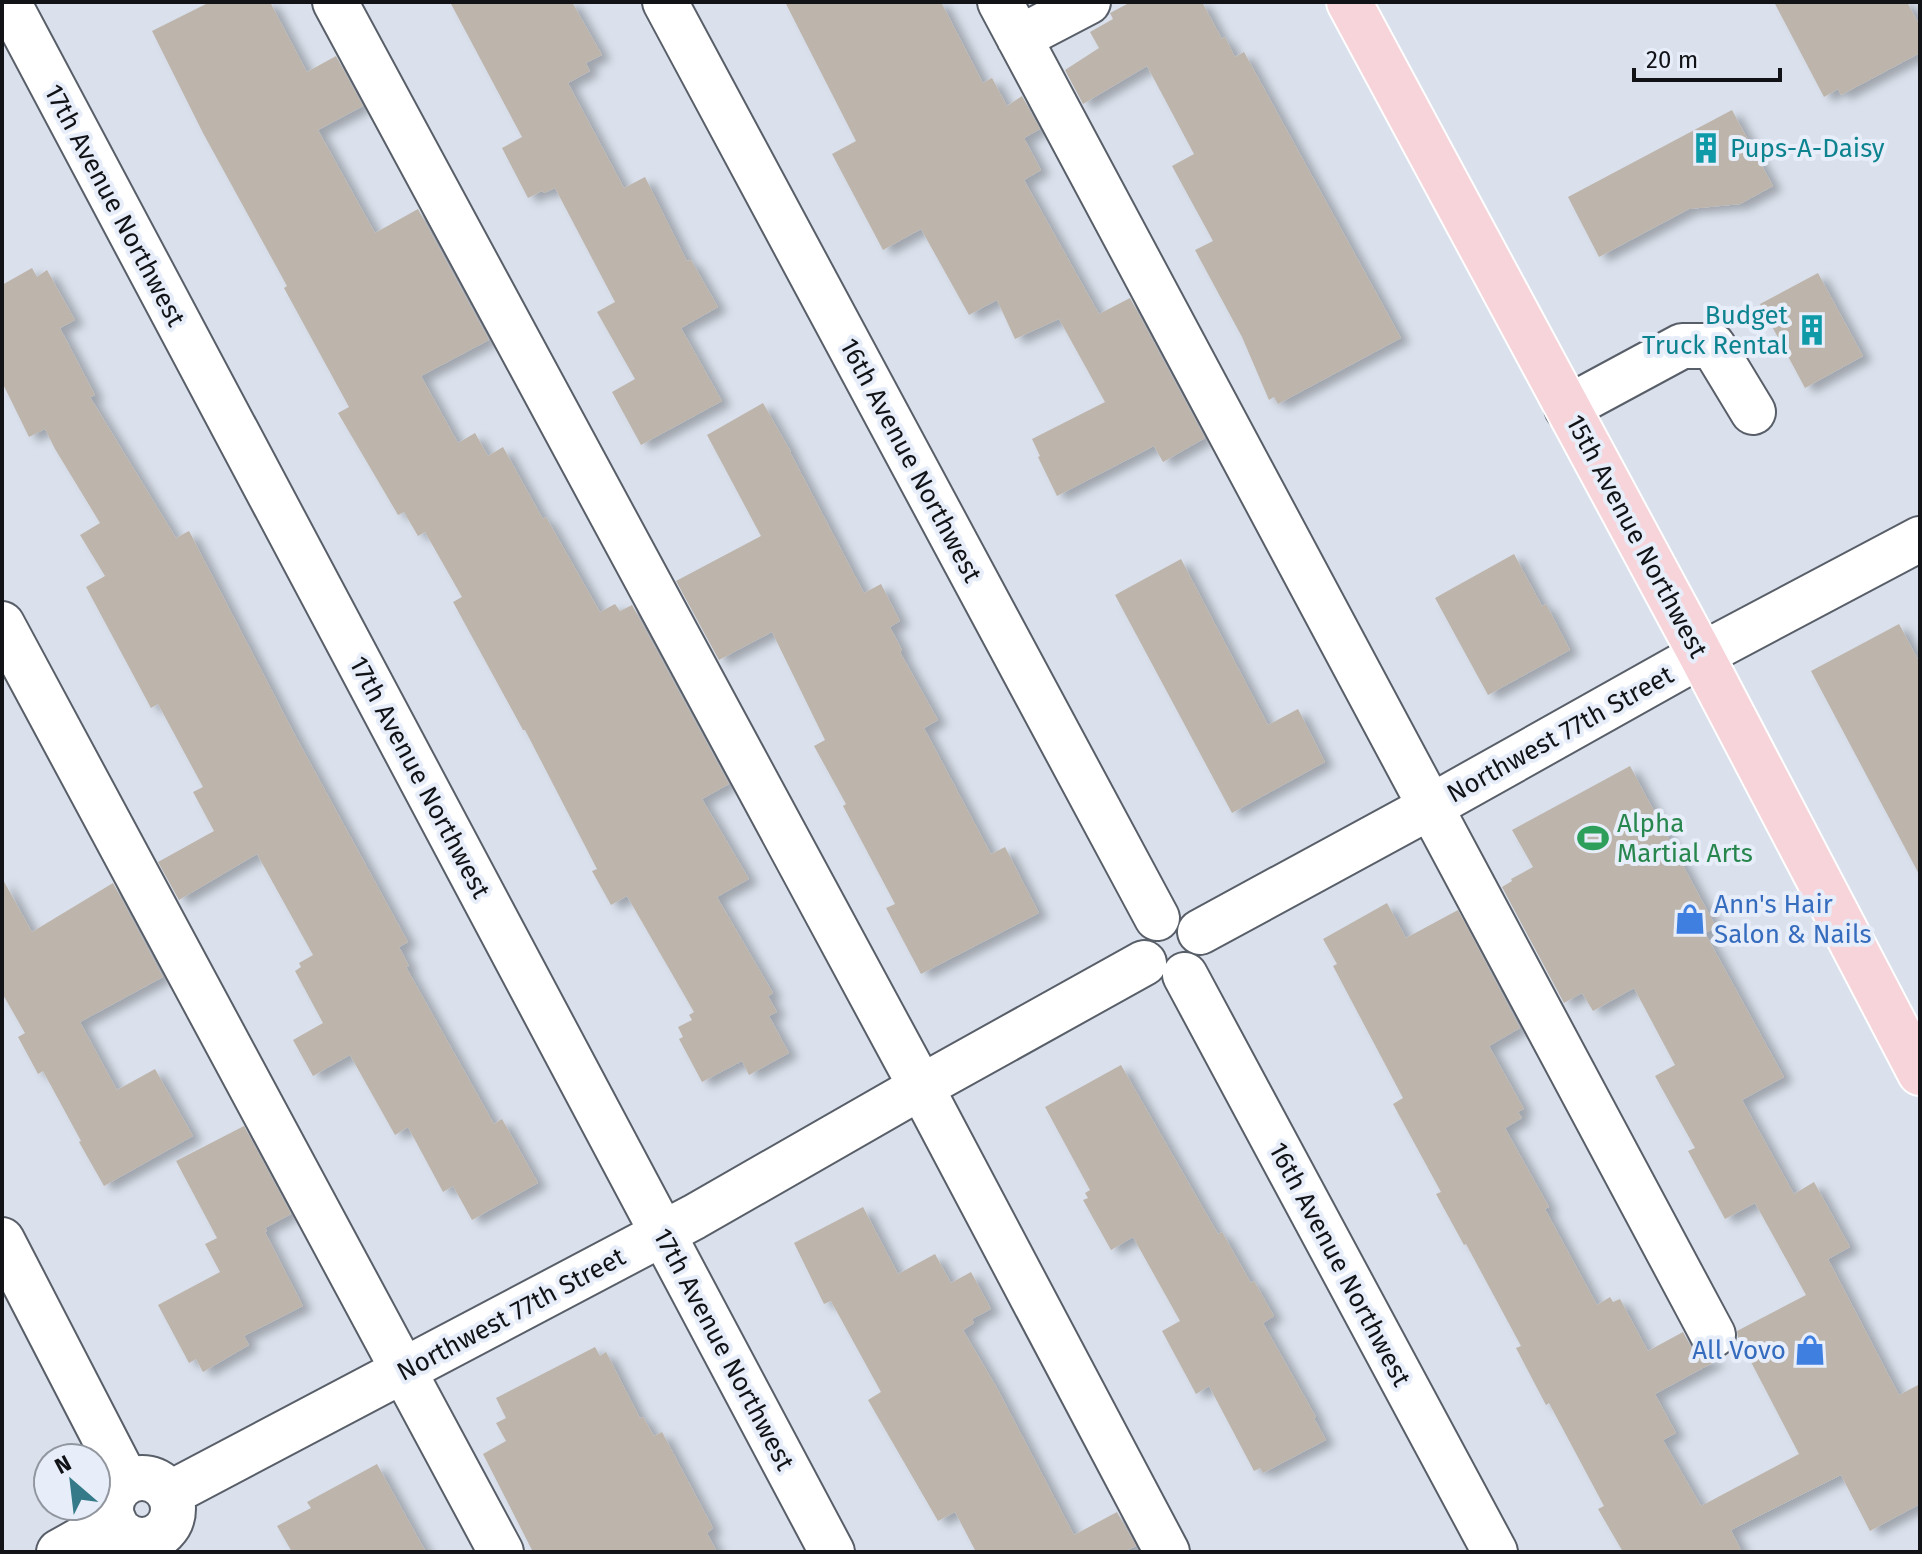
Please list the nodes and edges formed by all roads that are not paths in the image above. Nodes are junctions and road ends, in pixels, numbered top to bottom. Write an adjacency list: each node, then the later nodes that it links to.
1 (8, 2): 19 (street, 17th Avenue Northwest)
2 (335, 2): 18 (street)
3 (665, 2): 13 (street, 16th Avenue Northwest)
4 (1088, 2): 6 (street)
5 (1349, 2): 7 (main road, 15th Avenue Northwest)
6 (1010, 20): 12 (street)
7 (1567, 408): 8 (street); 11 (main road, 15th Avenue Northwest)
8 (1753, 412)
9 (1920, 539): 11 (street, Northwest 77th Street)
10 (2, 624): 22 (street)
11 (1701, 655): 12 (street, Northwest 77th Street); 17 (main road, 15th Avenue Northwest)
12 (1430, 807): 14 (street, Northwest 77th Street); 21 (street)
13 (1157, 918): 14 (street); 15 (street)
14 (1200, 932): 16 (street)
15 (1144, 963): 16 (street); 18 (street, Northwest 77th Street)
16 (1185, 975): 30 (street, 16th Avenue Northwest)
17 (1920, 1073)
18 (921, 1087): 19 (street, Northwest 77th Street); 29 (street)
19 (663, 1234): 22 (street, Northwest 77th Street); 28 (street, 17th Avenue Northwest)
20 (2, 1240): 24 (street)
21 (1713, 1335)
22 (404, 1371): 23 (street, Northwest 77th Street); 27 (street)
23 (169, 1494): 24 (street); 25 (street)
24 (120, 1502): 25 (street); 26 (street)
25 (160, 1544)
26 (59, 1552)
27 (501, 1552)
28 (832, 1552)
29 (1167, 1552)
30 (1495, 1552)

